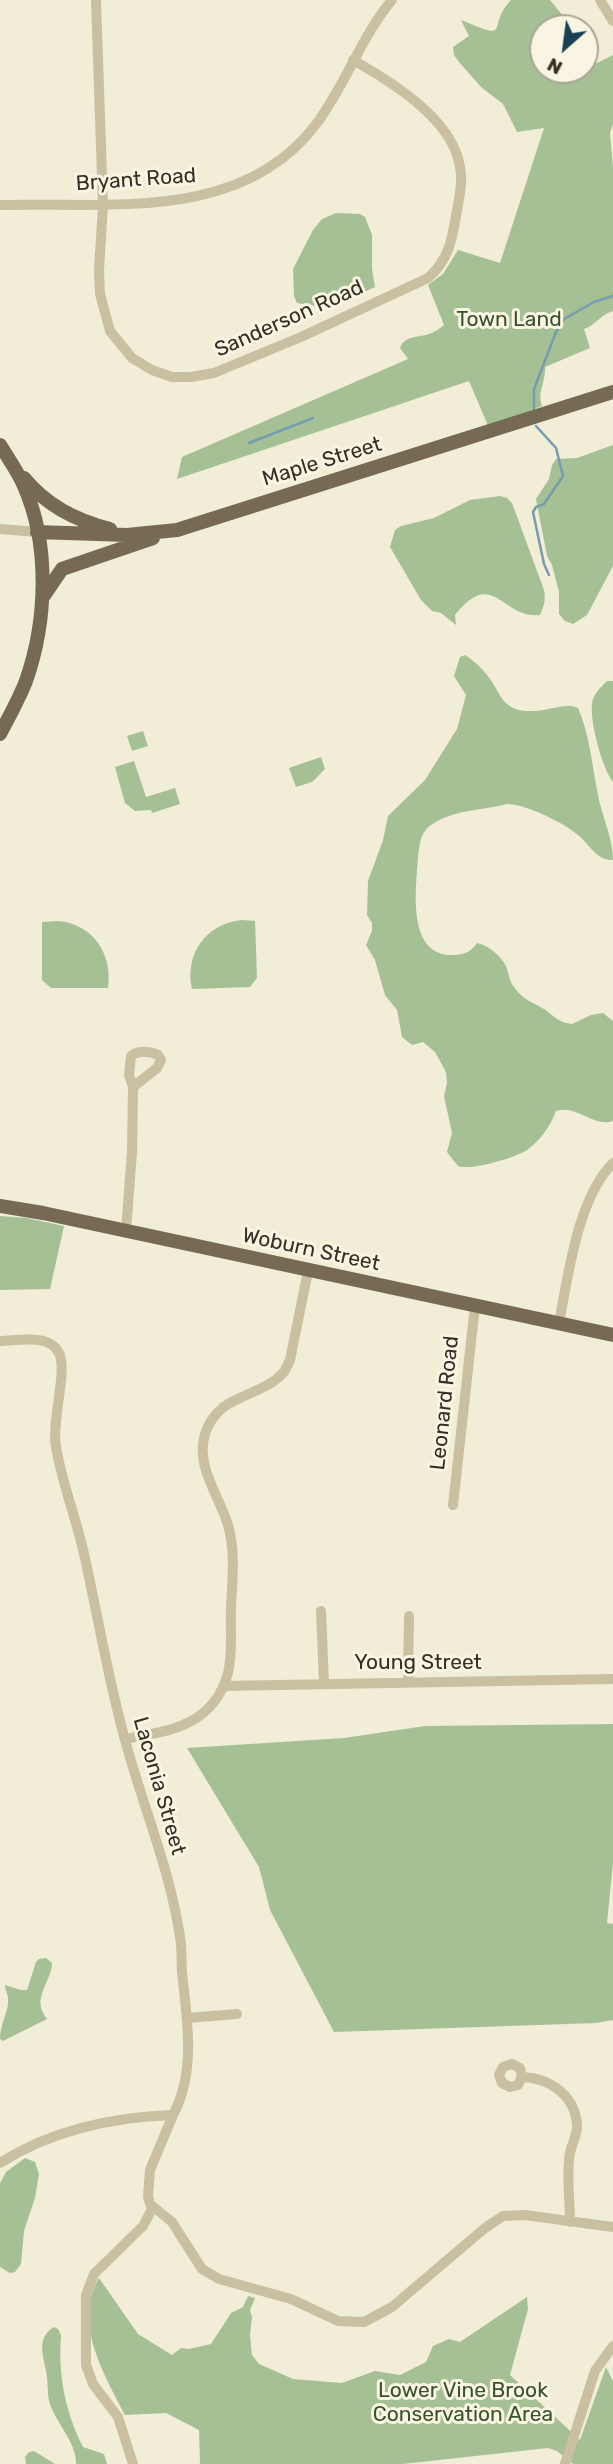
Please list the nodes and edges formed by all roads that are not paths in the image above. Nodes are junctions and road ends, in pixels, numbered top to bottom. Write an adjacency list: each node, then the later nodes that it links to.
1 (96, 0): 7 (street, Sanderson Road)
2 (392, 0): 5 (street, Bryant Road)
3 (600, 0): 4 (street)
4 (613, 21)
5 (353, 60): 7 (street, Bryant Road); 7 (street, Sanderson Road)
6 (0, 205): 7 (street, Bryant Road)
7 (103, 206)
8 (613, 392): 12 (main road, Maple Street)
9 (0, 444): 11 (main road); 13 (main road)
10 (0, 529): 11 (street)
11 (37, 532): 13 (main road, Maple Street); 14 (main road)
12 (167, 532): 13 (main road, Maple Street); 14 (main road)
13 (146, 535)
14 (41, 600): 15 (main road)
15 (0, 734)
16 (133, 1087): 19 (street)
17 (613, 1163): 22 (street)
18 (0, 1206): 19 (main road, Woburn Street)
19 (126, 1231): 20 (main road, Woburn Street)
20 (309, 1271): 21 (main road, Woburn Street); 31 (street)
21 (475, 1306): 22 (main road, Woburn Street); 25 (street, Leonard Road)
22 (559, 1323): 23 (main road, Woburn Street)
23 (613, 1335)
24 (0, 1341): 32 (street, Laconia Street)
25 (453, 1505)
26 (321, 1611): 30 (street)
27 (409, 1616): 29 (street)
28 (613, 1679): 29 (street, Young Street)
29 (408, 1682): 30 (street, Young Street)
30 (324, 1683): 31 (street, Young Street)
31 (223, 1686): 32 (street)
32 (124, 1739): 34 (street, Laconia Street)
33 (237, 2014): 34 (street)
34 (187, 2018): 36 (street, Laconia Street)
35 (522, 2077): 39 (street)
36 (173, 2115): 37 (street); 38 (street, Laconia Street)
37 (0, 2162)
38 (153, 2207): 39 (street); 42 (street)
39 (570, 2222): 40 (street)
40 (613, 2227)
41 (613, 2346): 43 (street)
42 (133, 2464)
43 (565, 2464)

